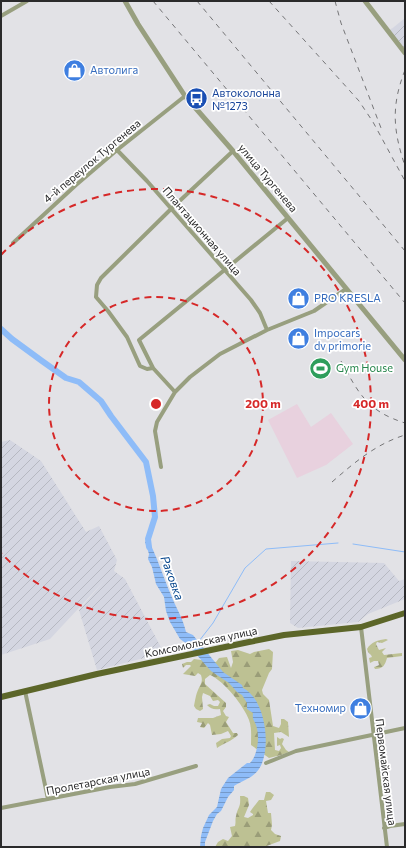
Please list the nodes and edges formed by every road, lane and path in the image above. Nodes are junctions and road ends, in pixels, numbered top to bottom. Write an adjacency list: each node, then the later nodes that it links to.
1 (27, 1): 4 (street)
2 (125, 1): 6 (street, улица Тургенева)
3 (365, 1): 5 (street)
4 (1, 16)
5 (405, 52)
6 (185, 96): 7 (street, 4-й переулок Тургенева); 8 (street, улица Тургенева)
7 (117, 150): 9 (street, Плантационная улица); 11 (street, 4-й переулок Тургенева)
8 (233, 151): 9 (street); 10 (street, улица Тургенева)
9 (171, 208): 12 (street, Плантационная улица); 16 (street)
10 (288, 218): 12 (street); 13 (street, улица Тургенева)
11 (13, 243)
12 (225, 271): 14 (street, Плантационная улица); 16 (street)
13 (346, 289): 14 (street); 15 (street, улица Тургенева)
14 (267, 330): 17 (street)
15 (405, 360)
16 (153, 368): 17 (street)
17 (175, 392): 18 (street)
18 (160, 467)
19 (405, 613): 20 (main road, Комсомольская улица)
20 (360, 627): 21 (main road, Комсомольская улица); 24 (street, Первомайская улица)
21 (25, 691): 22 (main road, Комсомольская улица); 27 (street)
22 (1, 697)
23 (405, 728): 24 (street)
24 (373, 735): 25 (street); 30 (street, Первомайская улица)
25 (266, 763)
26 (196, 766): 27 (street, Пролетарская улица)
27 (48, 799): 28 (street, Пролетарская улица)
28 (1, 808)
29 (405, 824): 30 (street)
30 (384, 828): 31 (street, Первомайская улица)
31 (387, 847)

